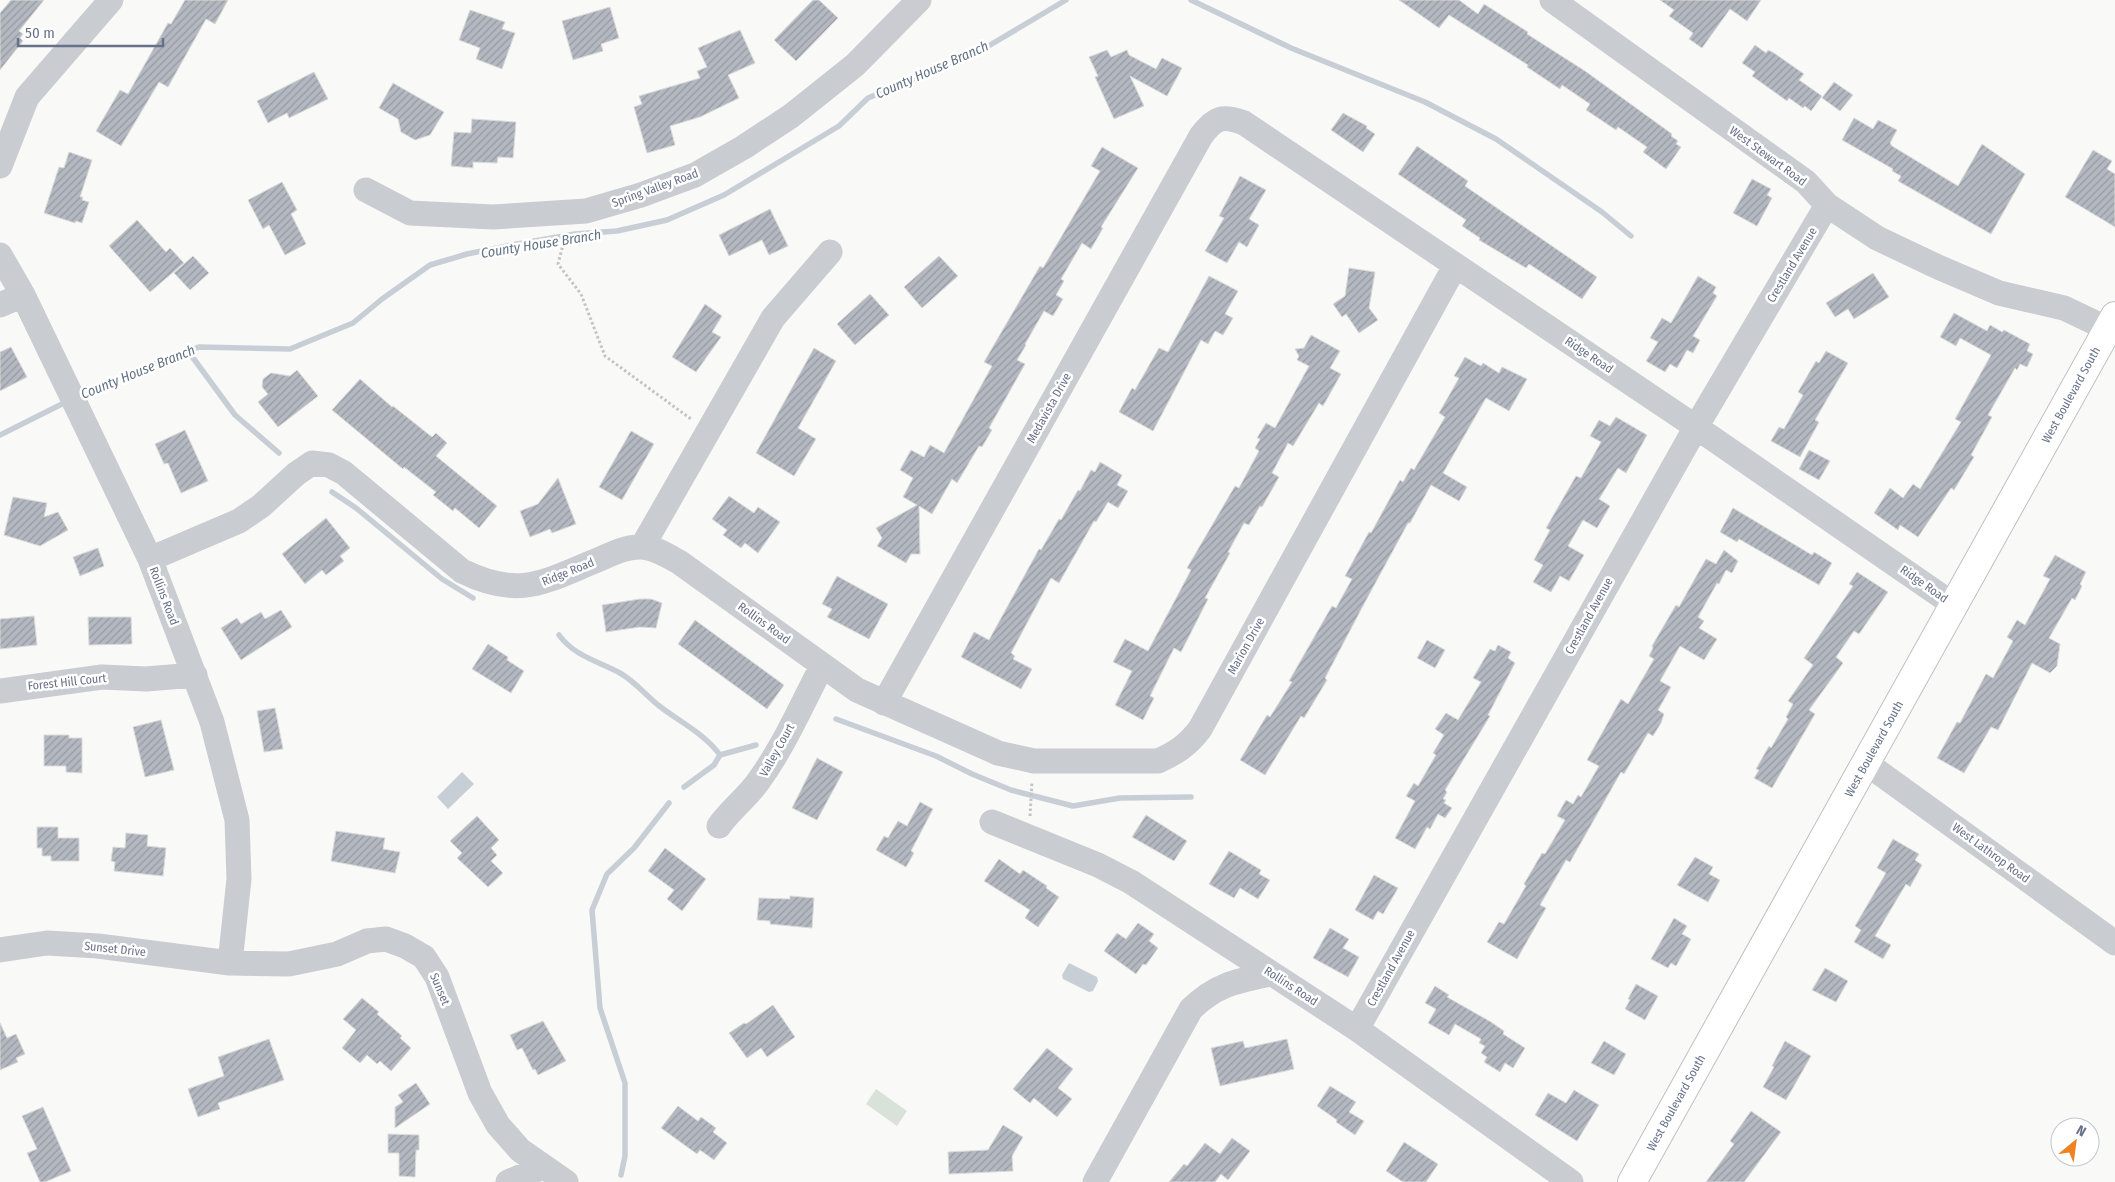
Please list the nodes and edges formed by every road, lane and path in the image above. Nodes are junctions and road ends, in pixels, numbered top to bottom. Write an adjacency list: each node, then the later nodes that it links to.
1 (111, 0): 5 (street)
2 (919, 0): 8 (street, Spring Valley Road)
3 (1552, 0): 7 (street, West Stewart Road)
4 (1219, 119): 11 (street, Ridge Road); 23 (street, Medavista Drive)
5 (0, 166)
6 (366, 190): 8 (street, Spring Valley Road)
7 (1827, 205): 14 (street, West Stewart Road); 15 (street, Crestland Avenue)
8 (572, 212): 16 (path)
9 (830, 252): 16 (street)
10 (0, 255): 12 (street, Rollins Road)
11 (1455, 266): 15 (street, Ridge Road); 24 (street, Marion Drive)
12 (23, 295): 13 (street); 18 (street, Rollins Road)
13 (0, 305)
14 (2111, 323): 19 (main road, West Boulevard South)
15 (1696, 427): 19 (street, Ridge Road); 33 (street, Crestland Avenue)
16 (708, 432): 17 (street)
17 (642, 547): 18 (street, Ridge Road); 20 (street, Rollins Road)
18 (150, 559): 21 (street, Rollins Road)
19 (1954, 605): 25 (main road, West Boulevard South)
20 (822, 666): 23 (street, Rollins Road); 27 (street, Valley Court)
21 (195, 675): 22 (street, Forest Hill Court); 31 (street, Rollins Road)
22 (0, 691)
23 (884, 703): 24 (street, Marion Drive)
24 (1034, 762): 28 (path)
25 (1866, 763): 29 (street, West Lathrop Road); 39 (main road, West Boulevard South)
26 (992, 822): 28 (street, Rollins Road)
27 (719, 826)
28 (1029, 837): 32 (street, Rollins Road)
29 (2115, 943)
30 (0, 950): 31 (street, Sunset Drive)
31 (230, 963): 34 (street, Sunset)
32 (1271, 974): 33 (street, Rollins Road); 37 (street)
33 (1356, 1029): 38 (street, Rollins Road)
34 (544, 1167): 35 (street); 36 (street, Sunset)
35 (508, 1182)
36 (566, 1182)
37 (1095, 1182)
38 (1571, 1182)
39 (1632, 1182)

